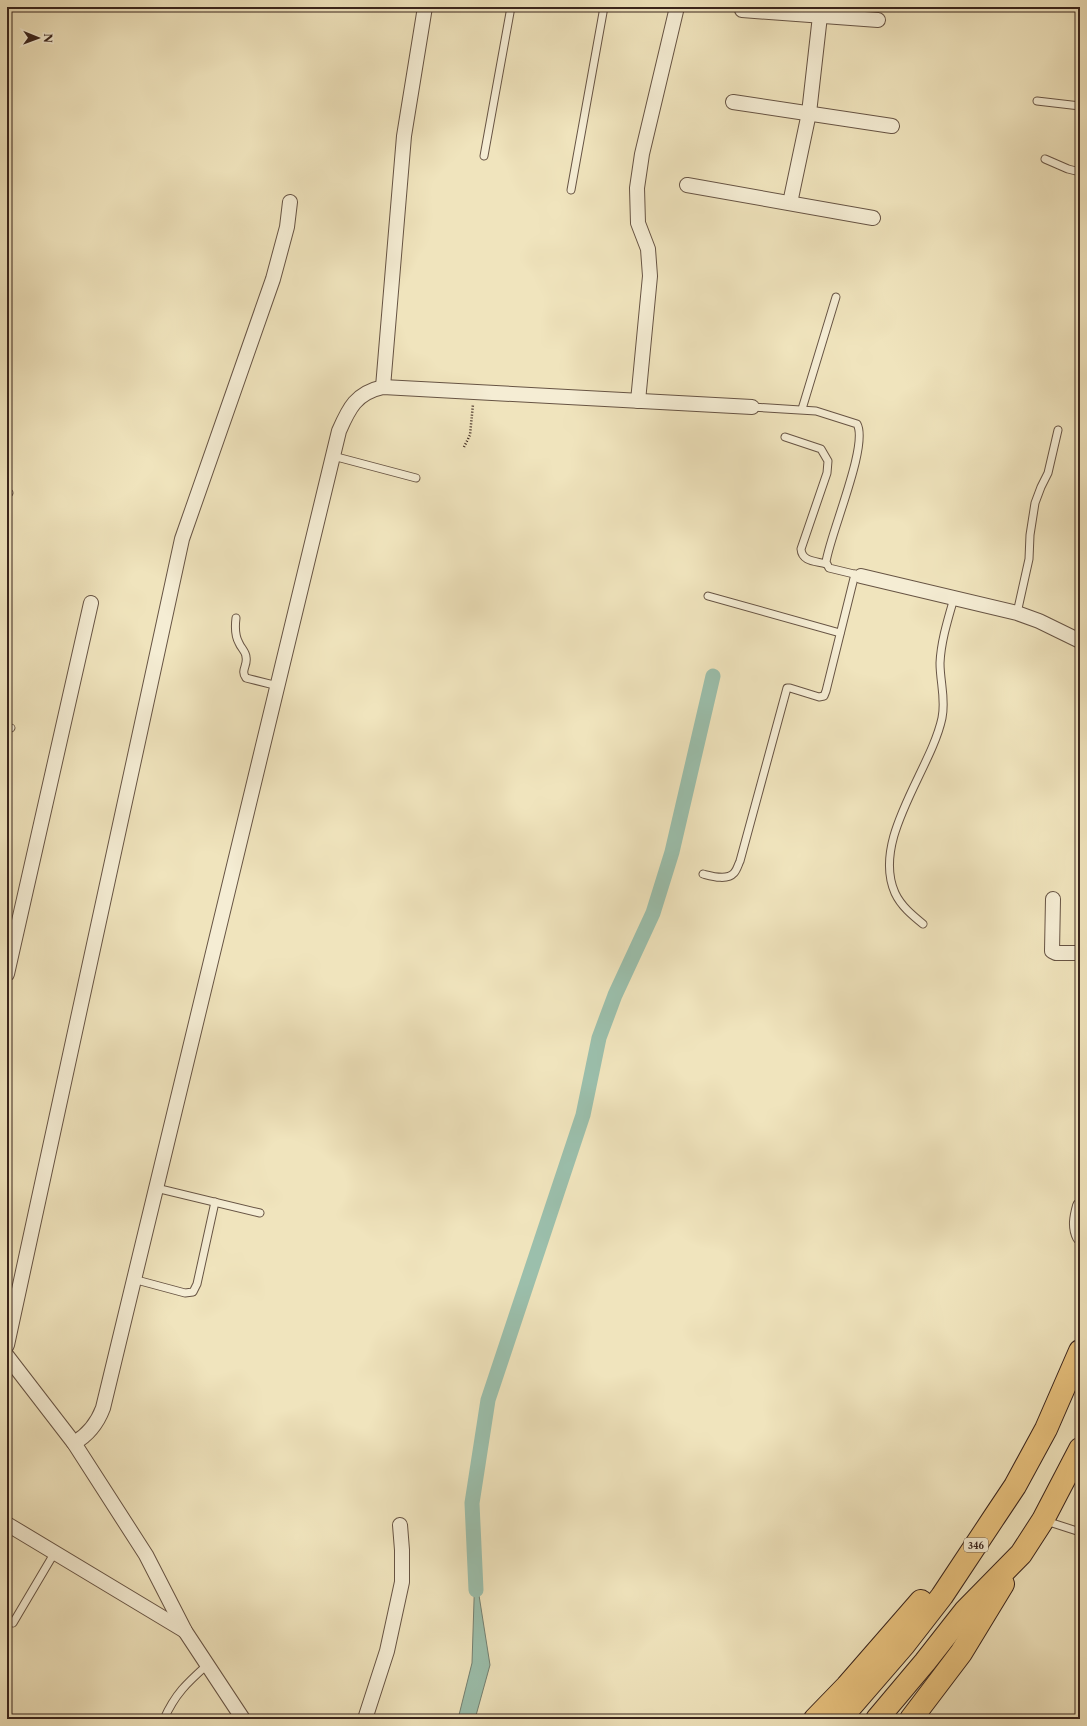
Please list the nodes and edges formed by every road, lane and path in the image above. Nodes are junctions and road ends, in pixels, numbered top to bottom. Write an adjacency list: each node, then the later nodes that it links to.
1 (425, 7): 22 (street)
2 (511, 7): 13 (lane)
3 (604, 7): 17 (lane)
4 (677, 7): 24 (street)
5 (742, 10): 6 (street)
6 (820, 12): 7 (street); 11 (street)
7 (878, 20)
8 (1037, 101): 10 (lane)
9 (733, 102): 11 (street)
10 (1080, 106)
11 (809, 113): 12 (street); 19 (street)
12 (892, 126)
13 (484, 156)
14 (1045, 159): 15 (lane)
15 (1080, 172)
16 (687, 185): 19 (street)
17 (571, 190)
18 (290, 202): 53 (street)
19 (790, 203): 20 (street)
20 (873, 218)
21 (836, 297): 26 (lane)
22 (383, 387): 23 (street); 30 (street)
23 (474, 392): 24 (street); 29 (path)
24 (638, 401): 25 (street)
25 (752, 407): 26 (lane)
26 (802, 409): 32 (lane)
27 (1058, 430): 37 (lane)
28 (785, 437): 32 (lane)
29 (464, 447)
30 (333, 456): 31 (lane); 41 (street)
31 (416, 478)
32 (826, 564): 33 (lane)
33 (858, 575): 35 (street); 39 (lane)
34 (708, 596): 39 (lane)
35 (954, 598): 37 (street); 44 (lane)
36 (91, 603): 46 (street)
37 (1017, 613): 40 (street)
38 (236, 618): 41 (lane)
39 (840, 633): 42 (lane)
40 (1080, 641)
41 (278, 686): 47 (street)
42 (703, 874)
43 (1054, 899): 45 (street)
44 (923, 924)
45 (1080, 954)
46 (7, 974)
47 (156, 1188): 48 (lane); 52 (street)
48 (215, 1202): 50 (lane); 52 (lane)
49 (1080, 1206): 51 (street)
50 (260, 1213)
51 (1080, 1237)
52 (133, 1279): 56 (street)
53 (7, 1345)
54 (1080, 1351): 58 (main road, 346)
55 (7, 1356): 56 (street)
56 (74, 1443): 66 (street)
57 (1080, 1449): 59 (main road)
58 (995, 1516): 71 (main road); 72 (main road, 346)
59 (1043, 1520): 62 (lane); 64 (main road)
60 (7, 1524): 63 (street)
61 (400, 1525): 70 (street)
62 (1080, 1532)
63 (55, 1552): 65 (lane); 66 (street)
64 (1021, 1554): 73 (main road); 74 (main road)
65 (13, 1623)
66 (185, 1631): 67 (street)
67 (207, 1665): 68 (lane); 69 (street)
68 (164, 1719)
69 (243, 1719)
70 (365, 1719)
71 (815, 1719)
72 (840, 1719)
73 (876, 1719)
74 (911, 1719)

